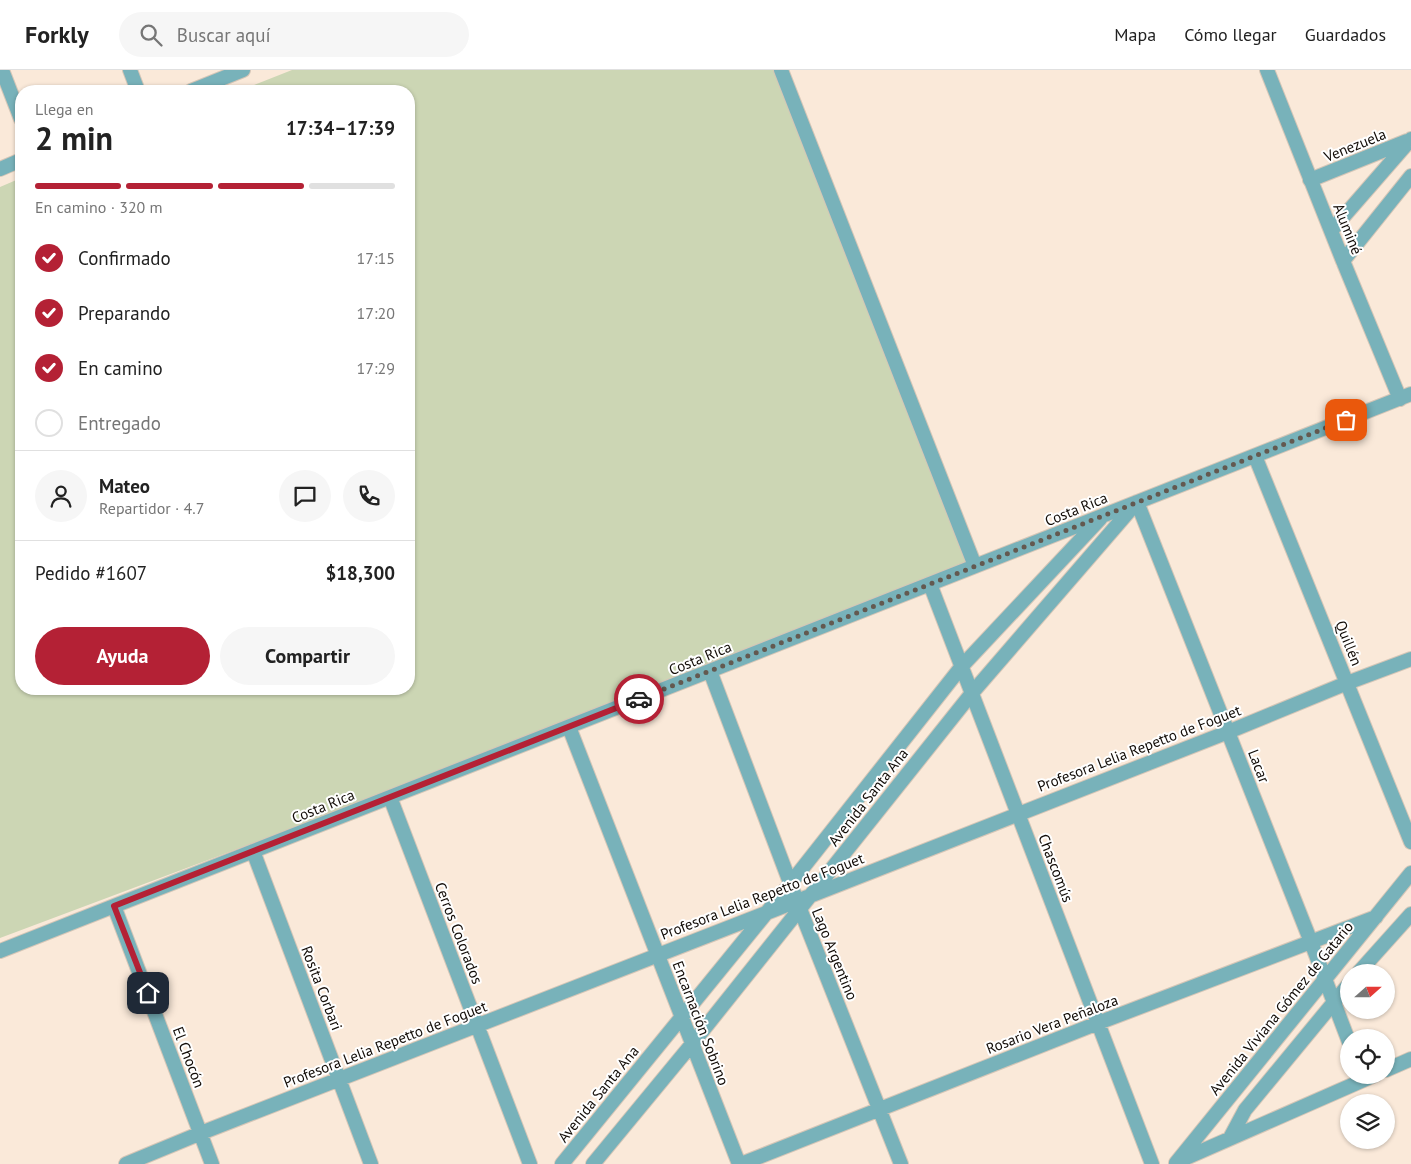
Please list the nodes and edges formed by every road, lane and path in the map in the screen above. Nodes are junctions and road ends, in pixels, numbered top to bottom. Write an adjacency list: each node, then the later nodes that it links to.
1 (2, 70): 8 (street)
2 (130, 70): 6 (street)
3 (244, 70): 7 (street)
4 (781, 70): 20 (street)
5 (1267, 70): 13 (street, Aluminé)
6 (136, 85)
7 (206, 85)
8 (15, 104)
9 (1410, 140): 13 (street, Venezuela); 14 (street)
10 (15, 163): 11 (street)
11 (0, 169)
12 (1411, 176): 15 (street)
13 (1310, 180): 14 (street, Aluminé)
14 (1331, 231): 15 (street, Aluminé)
15 (1343, 261): 16 (street, Aluminé)
16 (1406, 397): 17 (street, Costa Rica)
17 (1255, 456): 18 (street, Costa Rica); 25 (street, Quillén)
18 (1137, 502): 19 (street, Costa Rica); 26 (street, Avenida Santa Ana); 28 (street, Lacar)
19 (1102, 516): 20 (street, Costa Rica); 23 (street, Avenida Santa Ana)
20 (975, 566): 21 (street, Costa Rica)
21 (930, 584): 23 (street, Chascomús); 24 (street, Costa Rica)
22 (1411, 659): 25 (street, Profesora Lelia Repetto de Foguet)
23 (962, 666): 26 (street, Chascomús); 34 (street, Avenida Santa Ana)
24 (710, 671): 27 (street, Costa Rica); 34 (street, Lago Argentino)
25 (1347, 683): 28 (street, Profesora Lelia Repetto de Foguet); 31 (street, Quillén)
26 (972, 693): 30 (street, Chascomús); 35 (street, Avenida Santa Ana)
27 (569, 727): 29 (street, Costa Rica); 43 (street, Encarnación Sobrino)
28 (1228, 732): 30 (street, Profesora Lelia Repetto de Foguet); 41 (street, Lacar)
29 (390, 797): 32 (street, Costa Rica); 50 (street, Cerros Colorados)
30 (1018, 814): 35 (street, Profesora Lelia Repetto de Foguet); 49 (street, Chascomús)
31 (1411, 842)
32 (253, 851): 37 (street, Costa Rica); 55 (street, Rosita Corbari)
33 (1411, 874): 40 (street, Avenida Viviana Gómez de Gatario)
34 (790, 884): 36 (street, Lago Argentino); 38 (street, Avenida Santa Ana)
35 (811, 895): 36 (street, Profesora Lelia Repetto de Foguet)
36 (798, 905): 38 (street, Profesora Lelia Repetto de Foguet); 52 (street); 57 (street, Lago Argentino)
37 (114, 906): 42 (street, Costa Rica); 58 (street, El Chocón)
38 (767, 912): 43 (street, Profesora Lelia Repetto de Foguet); 48 (street, Avenida Santa Ana)
39 (1411, 914): 44 (street)
40 (1376, 917): 41 (street, Rosario Vera Peñaloza); 45 (street, Avenida Viviana Gómez de Gatario)
41 (1311, 942): 45 (street, Lacar); 49 (street, Rosario Vera Peñaloza)
42 (0, 951)
43 (657, 955): 48 (street, Encarnación Sobrino); 50 (street, Profesora Lelia Repetto de Foguet)
44 (1366, 964)
45 (1325, 979): 47 (street, Lacar); 60 (street, Avenida Viviana Gómez de Gatario)
46 (1340, 995): 47 (street)
47 (1334, 1002): 51 (street, Lacar); 59 (street)
48 (681, 1017): 52 (street, Encarnación Sobrino); 65 (street, Avenida Santa Ana)
49 (1098, 1023): 57 (street, Rosario Vera Peñaloza); 69 (street, Chascomús)
50 (477, 1025): 55 (street, Profesora Lelia Repetto de Foguet); 64 (street, Cerros Colorados)
51 (1344, 1029)
52 (692, 1044): 66 (street); 67 (street, Encarnación Sobrino)
53 (1411, 1059): 54 (street)
54 (1395, 1066)
55 (339, 1079): 58 (street, Profesora Lelia Repetto de Foguet); 63 (street, Rosita Corbari)
56 (1350, 1084): 59 (street)
57 (880, 1109): 67 (street, Rosario Vera Peñaloza); 68 (street, Lago Argentino)
58 (201, 1133): 61 (street, Profesora Lelia Repetto de Foguet); 62 (street, El Chocón)
59 (1230, 1138): 60 (street)
60 (1174, 1163)
61 (126, 1164)
62 (212, 1164)
63 (371, 1164)
64 (530, 1164)
65 (562, 1164)
66 (593, 1164)
67 (740, 1164)
68 (901, 1164)
69 (1152, 1164)

